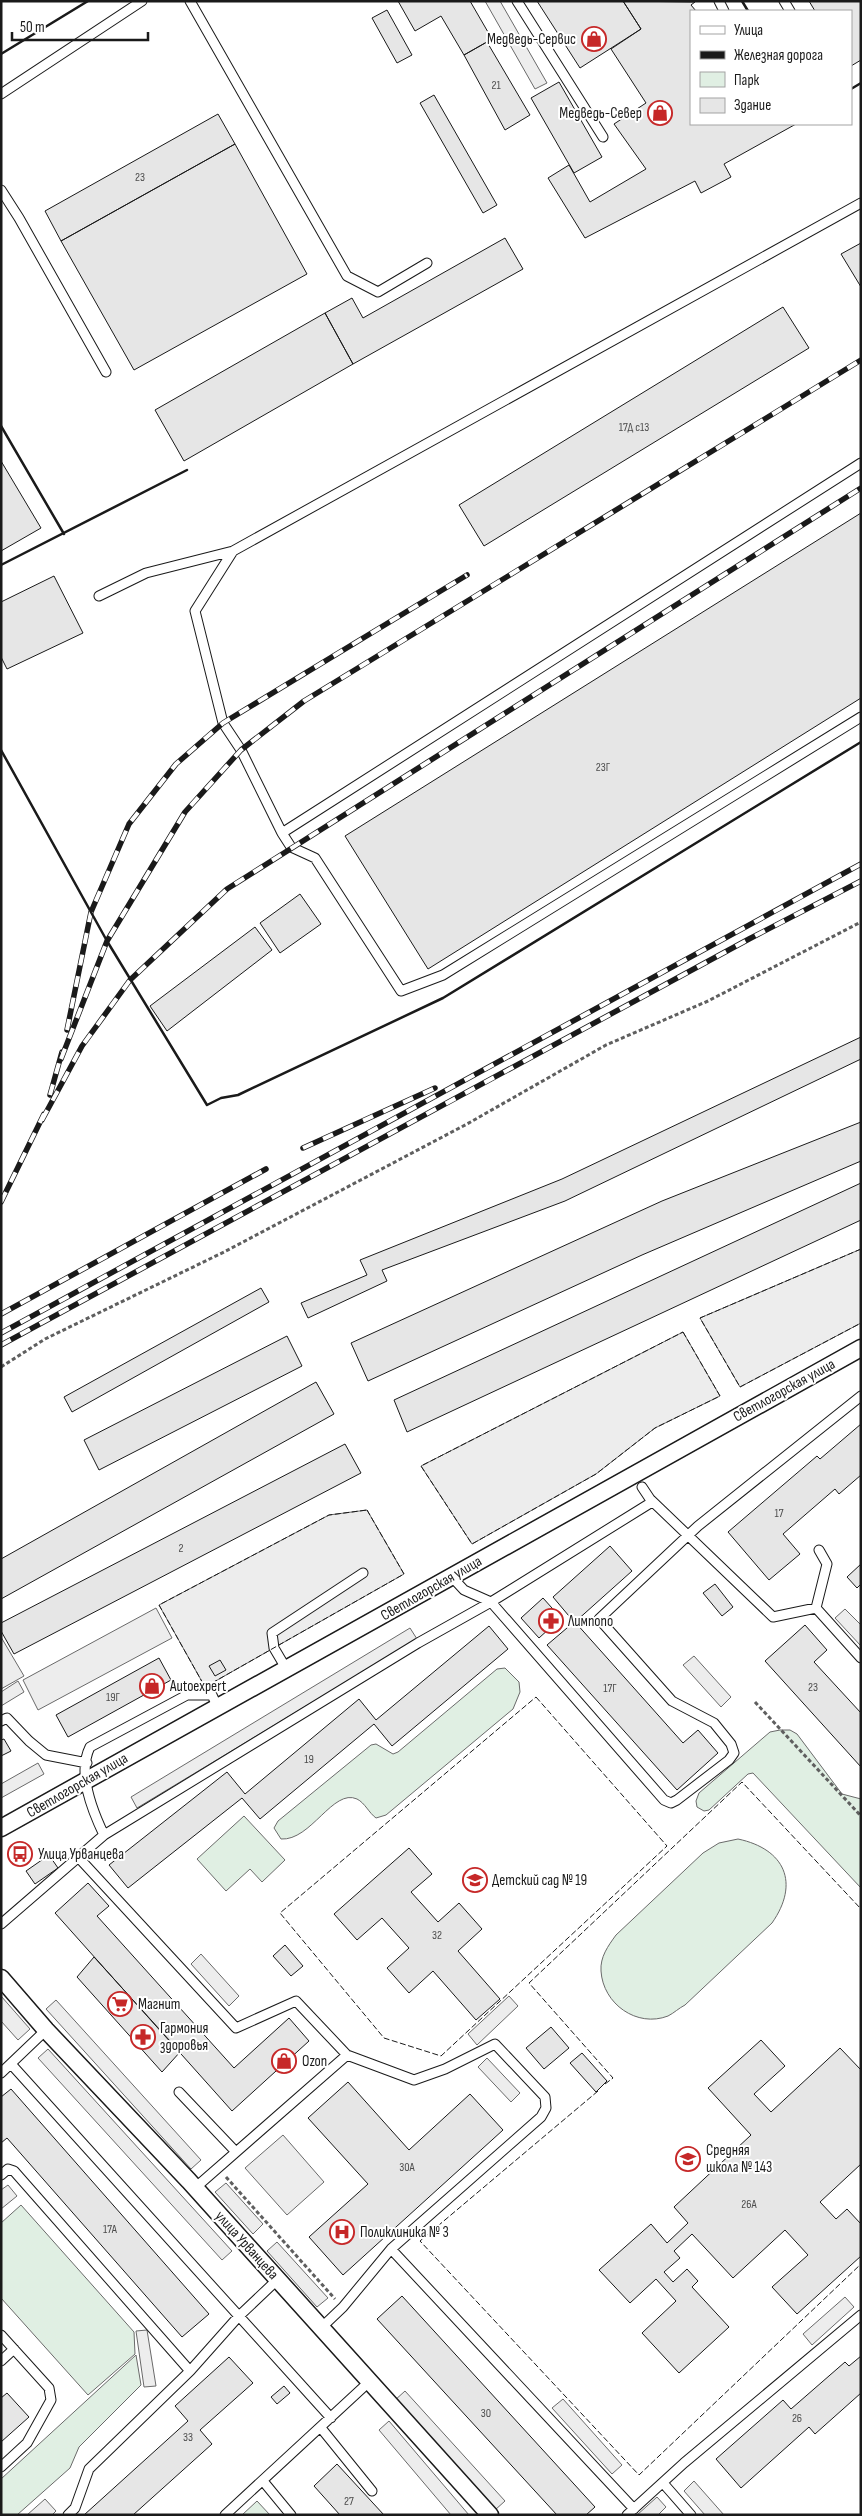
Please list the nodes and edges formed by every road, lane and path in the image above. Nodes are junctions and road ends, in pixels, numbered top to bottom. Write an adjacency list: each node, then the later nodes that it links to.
1 (142, 1): 4 (lane)
2 (190, 1): 8 (lane)
3 (517, 1): 5 (lane)
4 (1, 94)
5 (604, 137)
6 (1, 190): 9 (lane)
7 (861, 203): 11 (lane)
8 (427, 263)
9 (106, 372)
10 (861, 463): 14 (lane)
11 (233, 551): 12 (lane); 14 (lane)
12 (99, 596)
13 (861, 717): 14 (lane)
14 (282, 832)
15 (861, 922): 17 (path)
16 (861, 1348): 19 (street, Светлогорская улица)
17 (1, 1367)
18 (861, 1396): 21 (lane)
19 (635, 1473): 20 (lane); 24 (street, Светлогорская улица)
20 (652, 1502): 21 (lane); 25 (lane)
21 (686, 1536): 25 (lane); 26 (lane)
22 (819, 1550): 26 (lane)
23 (363, 1574): 28 (lane)
24 (451, 1576): 25 (lane); 28 (street, Светлогорская улица)
25 (491, 1602): 36 (lane)
26 (816, 1608): 27 (lane)
27 (861, 1658)
28 (287, 1670): 30 (street, Светлогорская улица)
29 (755, 1702): 34 (path)
30 (217, 1706): 32 (lane); 33 (street, Светлогорская улица)
31 (1, 1721): 32 (lane)
32 (87, 1763): 33 (lane)
33 (86, 1780): 35 (street, Светлогорская улица); 36 (lane)
34 (861, 1816)
35 (1, 1828)
36 (104, 1834): 37 (lane)
37 (79, 1858): 38 (lane); 41 (lane)
38 (1, 1924)
39 (1, 1978): 40 (street, улица Урванцева)
40 (46, 2030): 42 (lane); 48 (street, улица Урванцева)
41 (347, 2055): 45 (lane); 49 (lane)
42 (11, 2064): 43 (lane); 53 (lane)
43 (1, 2073)
44 (179, 2092): 45 (lane)
45 (236, 2152): 46 (lane)
46 (217, 2167): 48 (lane); 51 (path)
47 (1, 2175): 58 (lane)
48 (195, 2188): 50 (street, улица Урванцева)
49 (391, 2249): 51 (lane); 66 (lane)
50 (277, 2280): 53 (lane); 54 (street, улица Урванцева)
51 (343, 2307): 54 (lane)
52 (861, 2315): 64 (lane)
53 (238, 2317): 58 (lane); 60 (lane)
54 (322, 2327): 59 (street, улица Урванцева)
55 (1, 2335): 56 (lane)
56 (14, 2349): 57 (lane); 62 (lane)
57 (1, 2361)
58 (190, 2371): 67 (lane)
59 (370, 2382): 60 (lane); 70 (street, улица Урванцева)
60 (331, 2418): 61 (lane)
61 (321, 2428): 63 (lane); 65 (lane)
62 (1, 2467)
63 (263, 2481): 68 (lane); 69 (lane)
64 (663, 2483): 66 (lane); 71 (lane)
65 (372, 2490)
66 (630, 2512)
67 (68, 2515)
68 (225, 2515)
69 (292, 2515)
70 (490, 2515)
71 (691, 2515)

